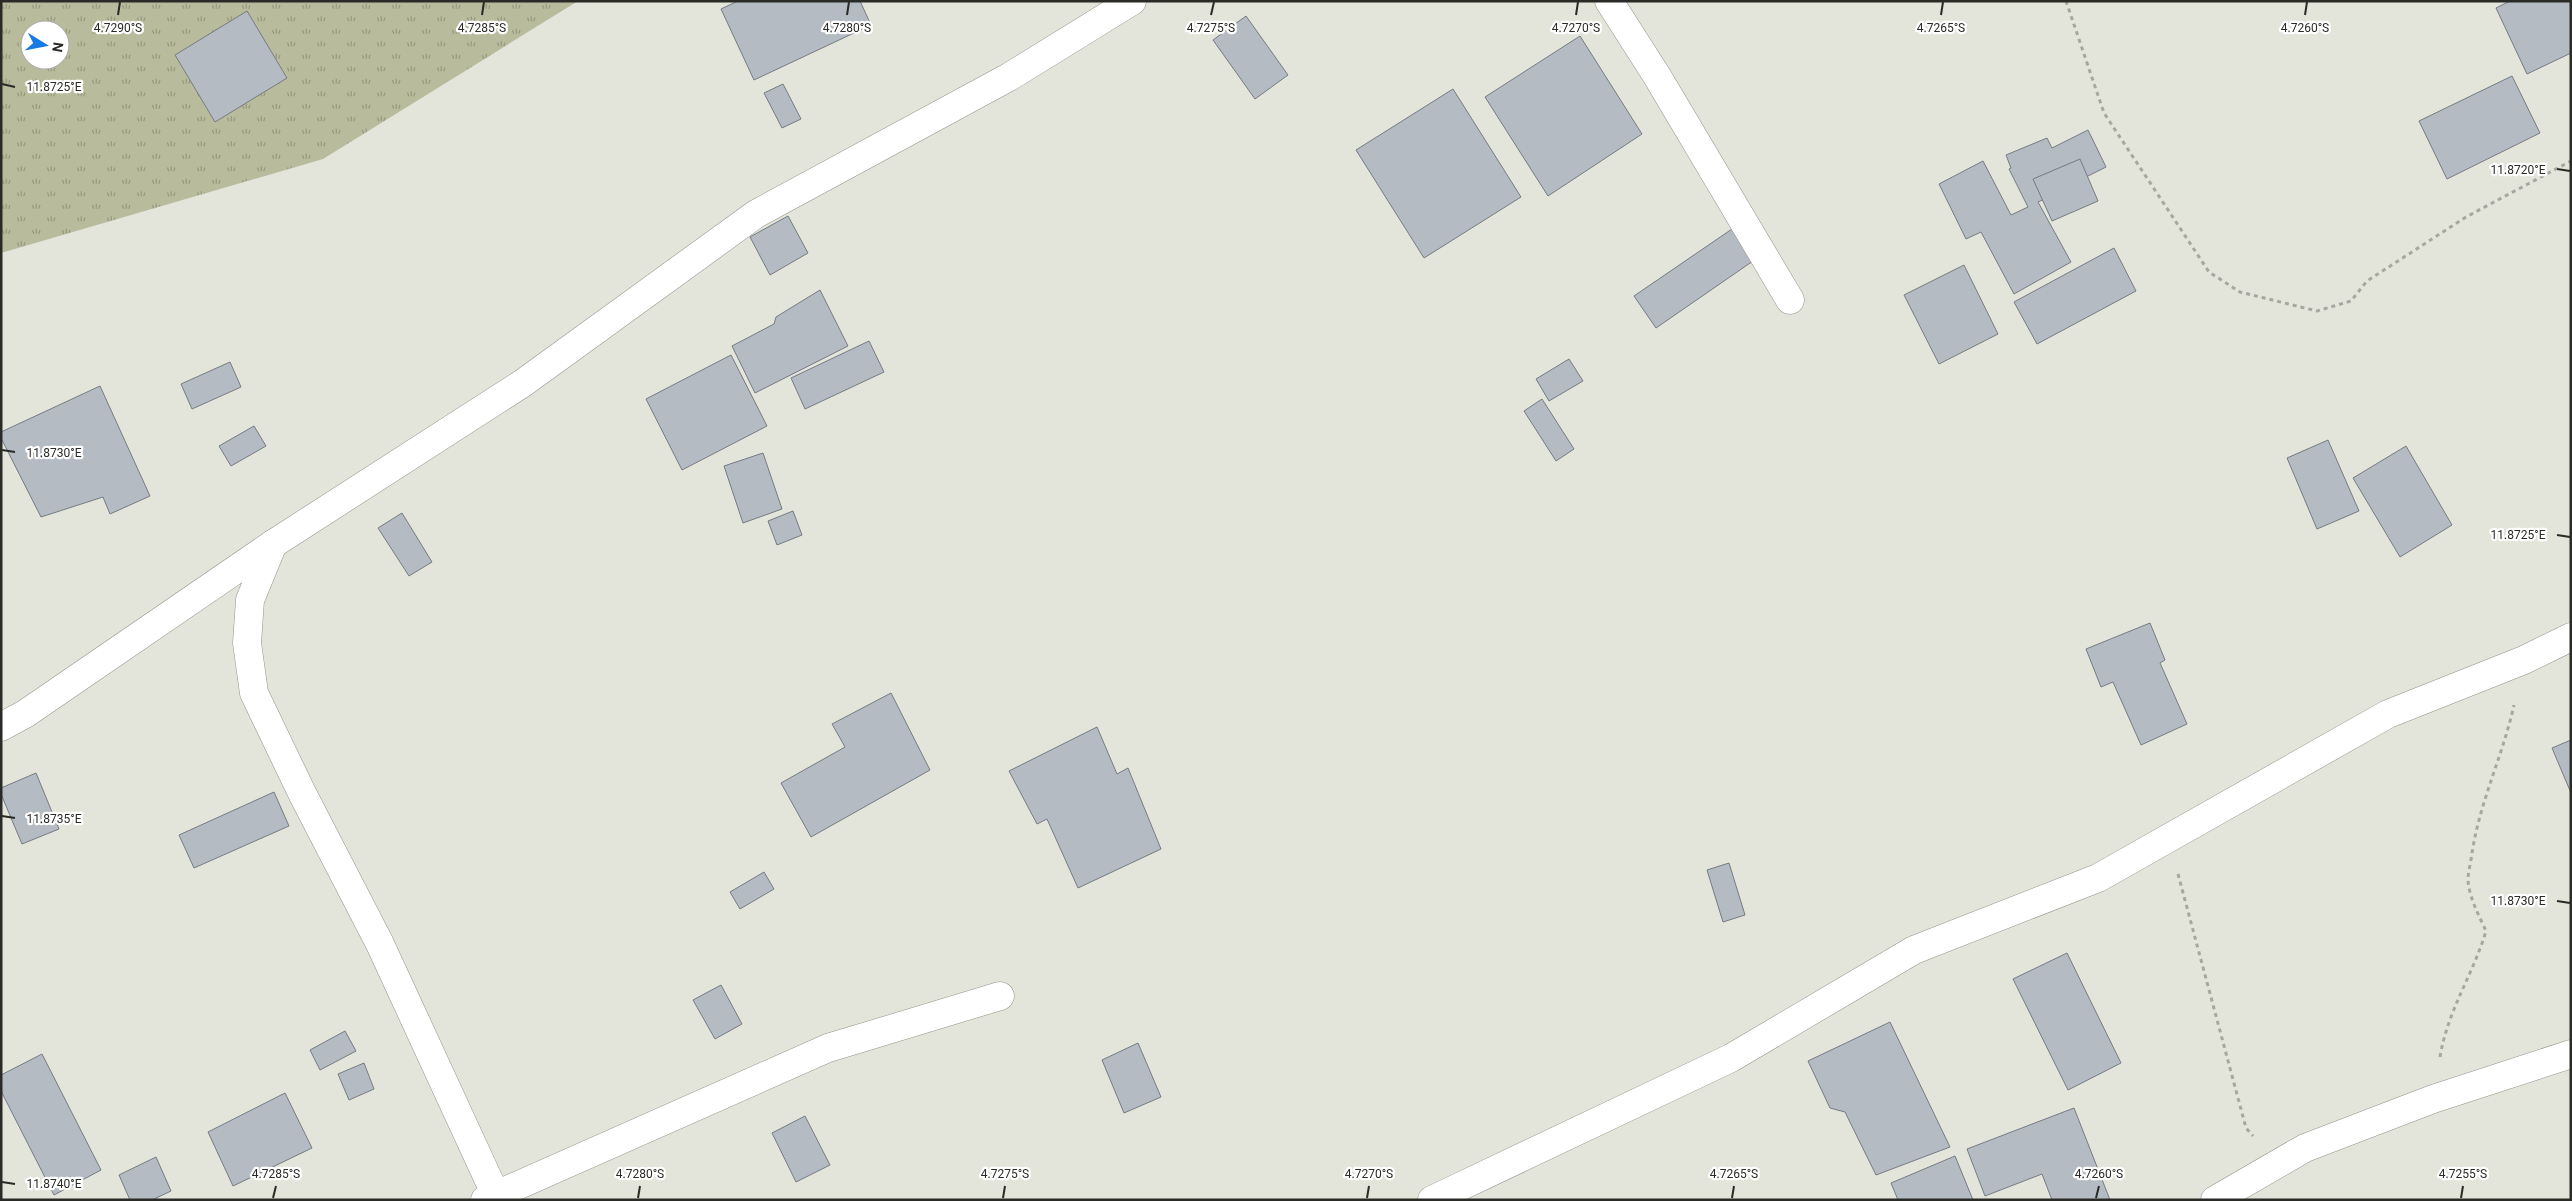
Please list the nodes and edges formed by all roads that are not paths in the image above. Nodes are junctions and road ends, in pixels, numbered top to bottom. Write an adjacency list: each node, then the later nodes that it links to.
1 (1132, 1): 4 (street)
2 (1609, 1): 3 (street)
3 (1790, 300)
4 (273, 544): 6 (street); 9 (street)
5 (2571, 638): 10 (street)
6 (1, 727)
7 (1000, 996): 9 (street)
8 (2571, 1054): 11 (street)
9 (493, 1198)
10 (1432, 1200)
11 (2215, 1200)

